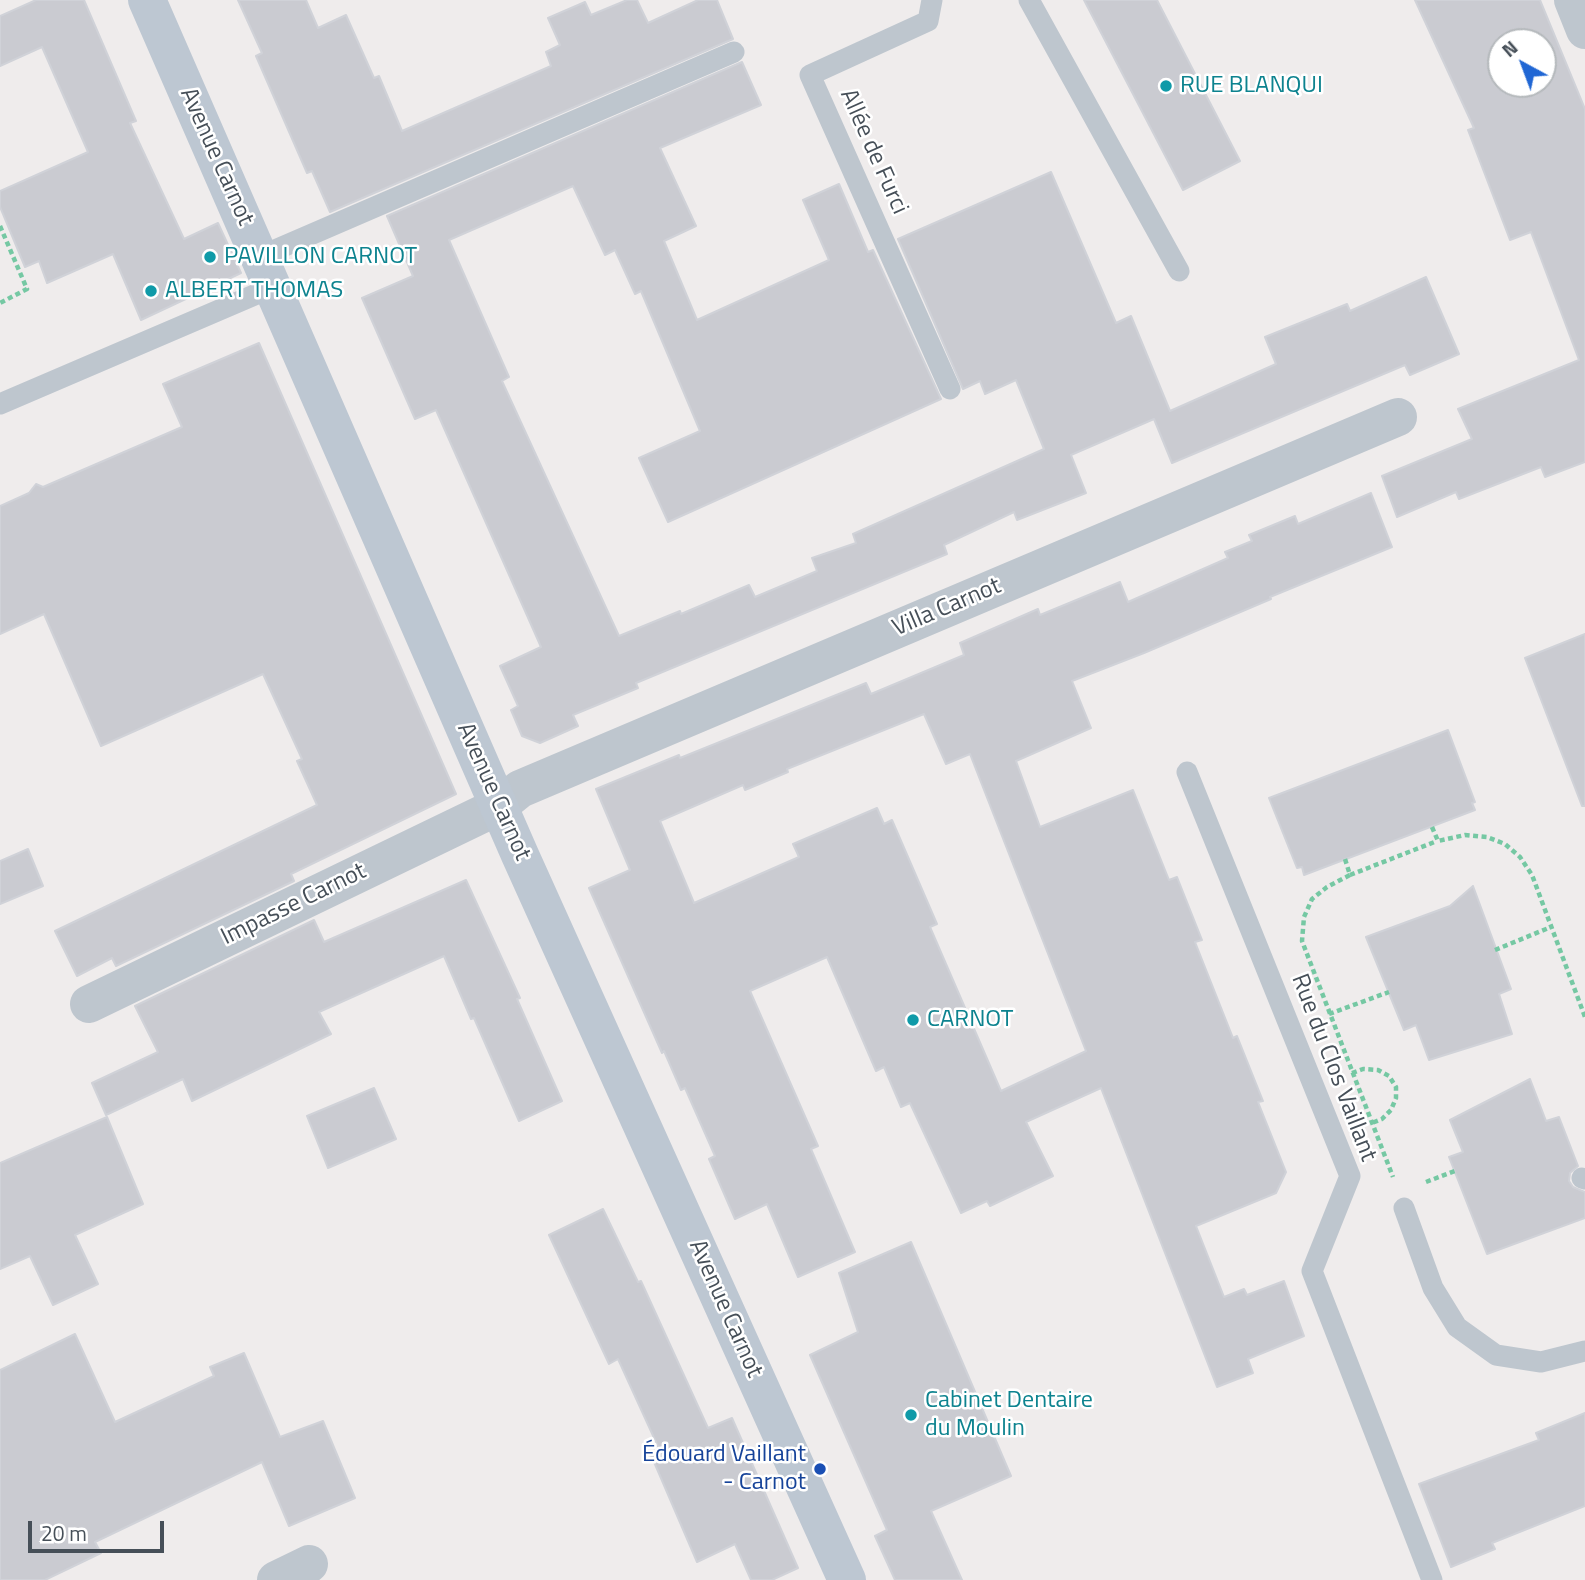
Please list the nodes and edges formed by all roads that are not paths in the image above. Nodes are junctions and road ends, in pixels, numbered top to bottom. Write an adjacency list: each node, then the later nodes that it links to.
1 (147, 0): 8 (street, Avenue Carnot)
2 (932, 0): 9 (lane, Allée de Furci)
3 (1029, 0): 7 (lane)
4 (1573, 0): 5 (street)
5 (1585, 30)
6 (734, 52): 8 (lane)
7 (1180, 271)
8 (266, 272): 10 (lane); 13 (street, Avenue Carnot)
9 (950, 390)
10 (0, 404)
11 (1398, 416): 13 (street, Villa Carnot)
12 (1188, 772): 18 (lane, Rue du Clos Vaillant)
13 (499, 806): 14 (street, Impasse Carnot); 17 (street, Avenue Carnot)
14 (89, 1004)
15 (1404, 1208): 16 (lane)
16 (1585, 1351)
17 (847, 1580)
18 (1432, 1580)

